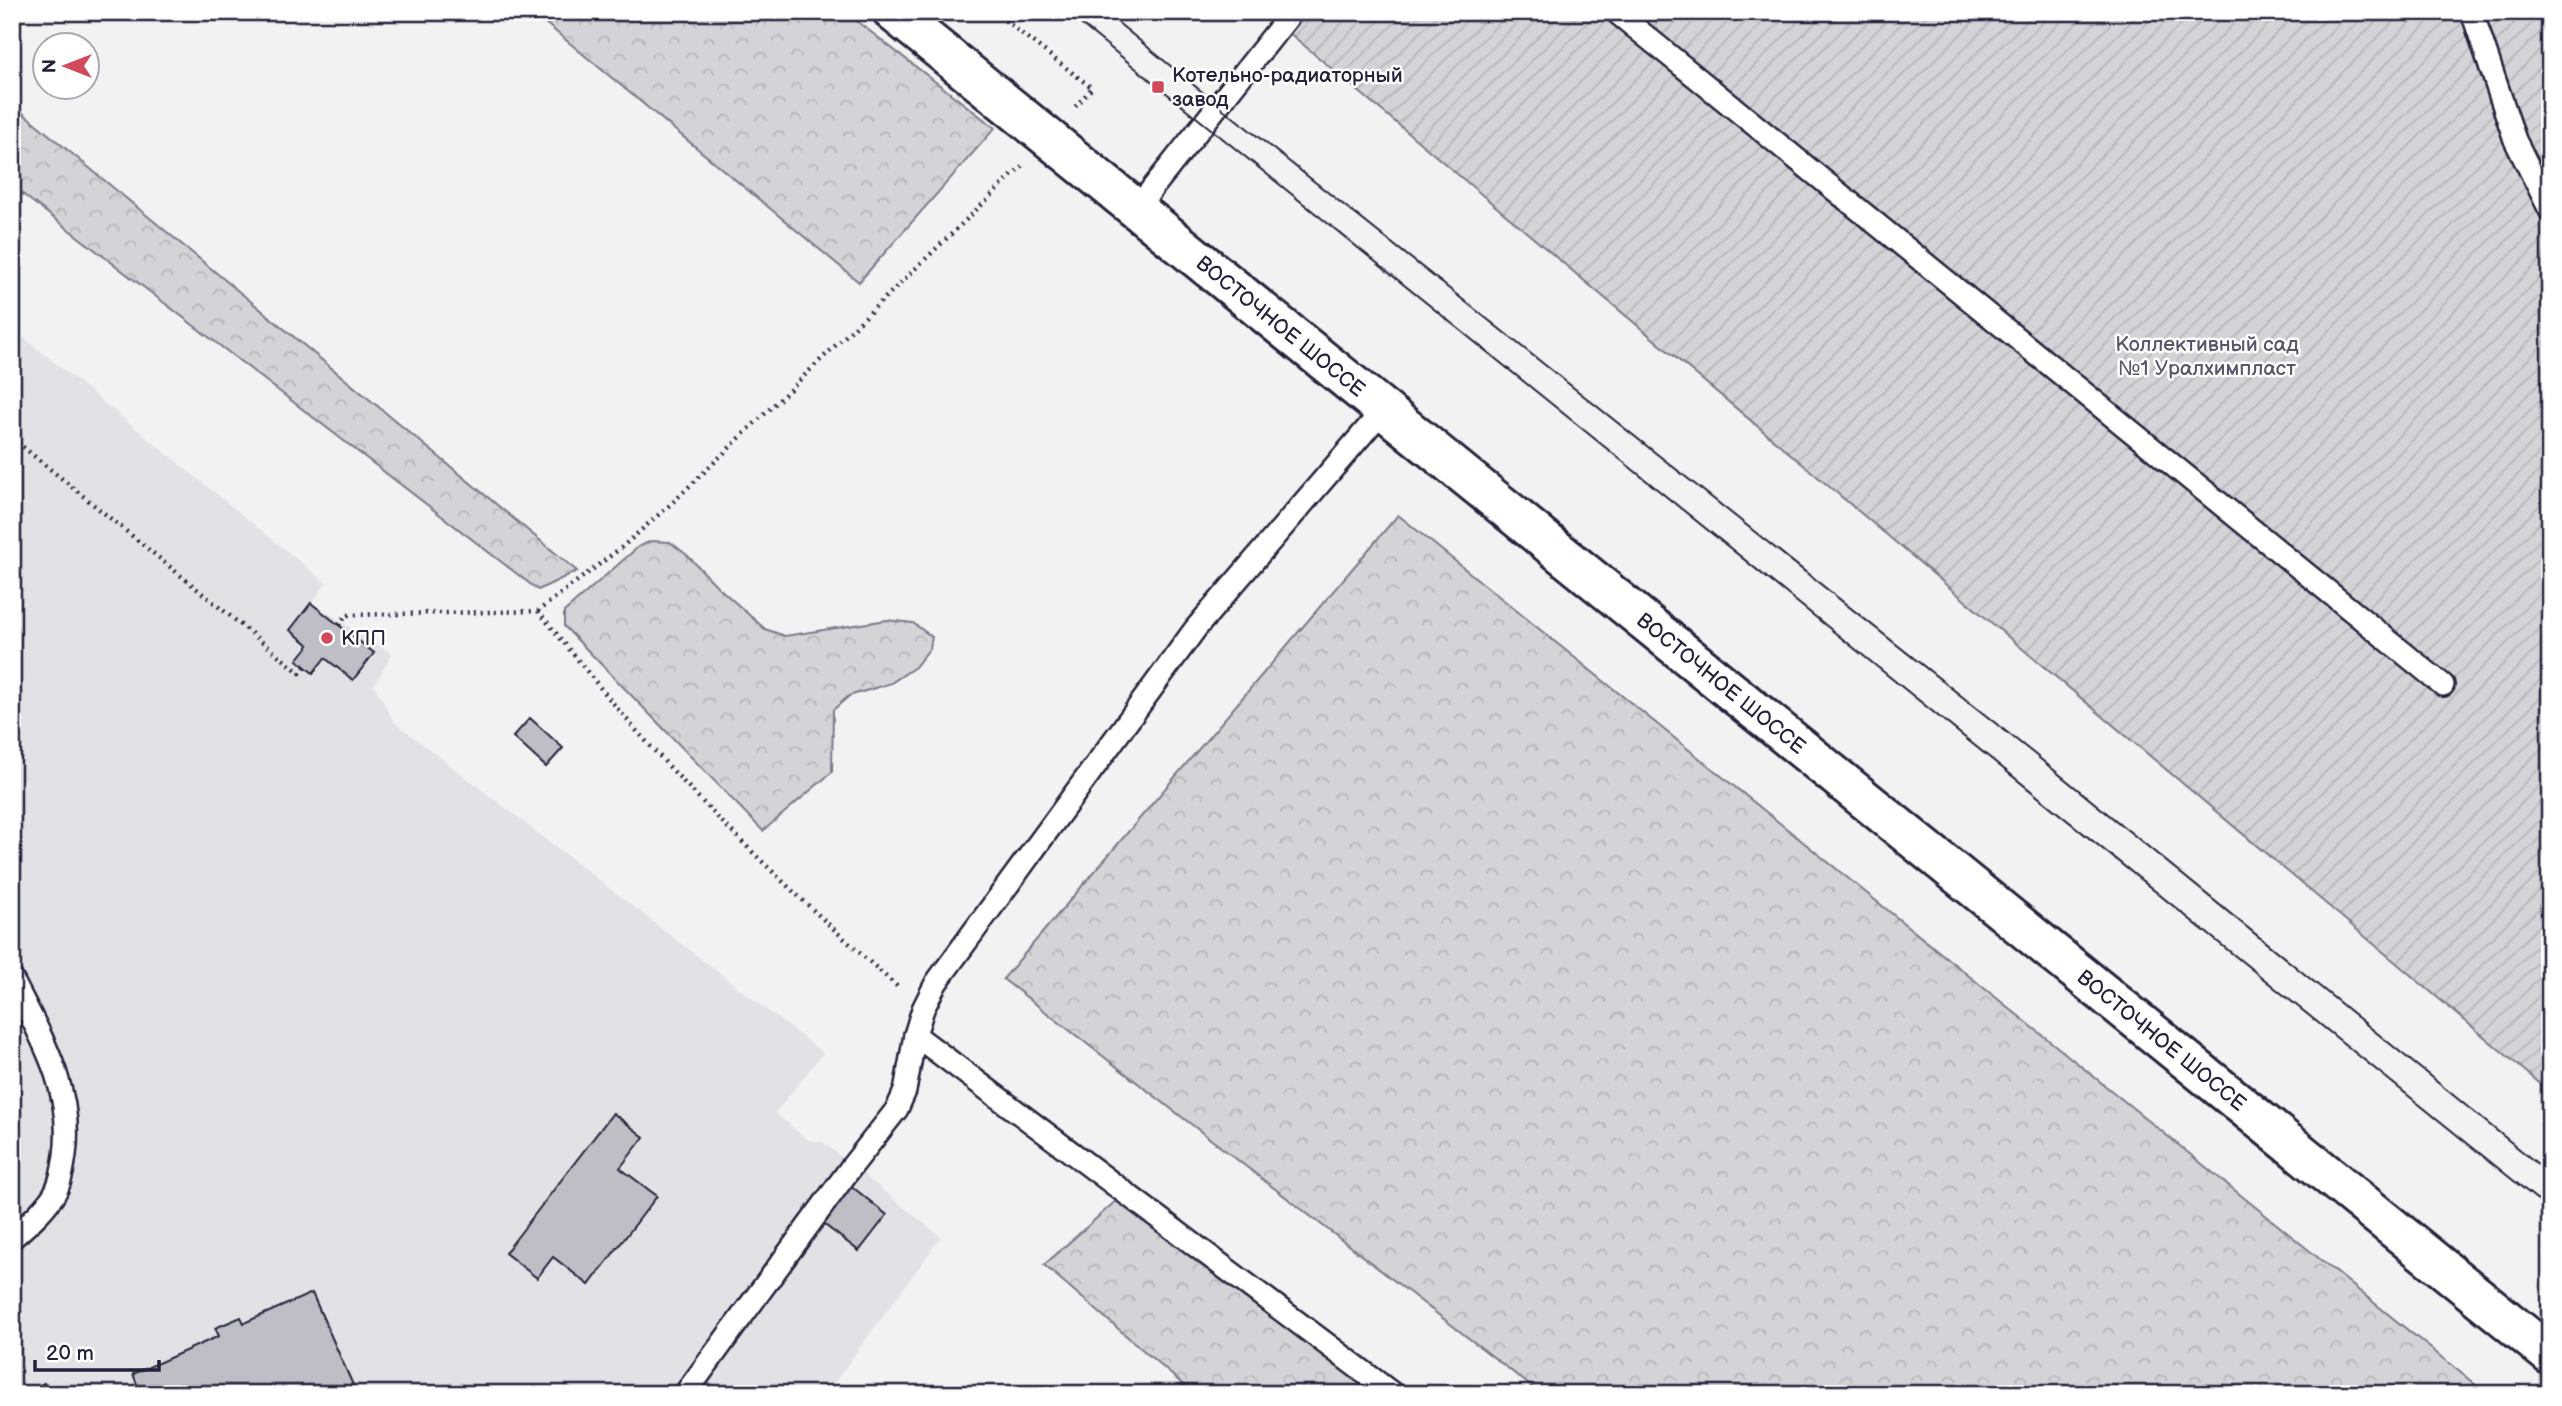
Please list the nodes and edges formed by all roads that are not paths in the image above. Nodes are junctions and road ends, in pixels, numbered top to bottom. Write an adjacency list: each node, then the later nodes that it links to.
1 (893, 12): 5 (main road, ВОСТОЧНОЕ ШОССЕ)
2 (1292, 12): 5 (lane)
3 (1616, 12): 8 (lane)
4 (2472, 12): 6 (lane)
5 (1136, 209): 7 (main road, ВОСТОЧНОЕ ШОССЕ)
6 (2550, 210)
7 (1384, 409): 10 (lane); 12 (main road, ВОСТОЧНОЕ ШОССЕ)
8 (2443, 685)
9 (12, 979): 11 (lane)
10 (915, 1035): 13 (lane); 14 (lane)
11 (12, 1238)
12 (2550, 1354)
13 (685, 1394)
14 (1393, 1394)

